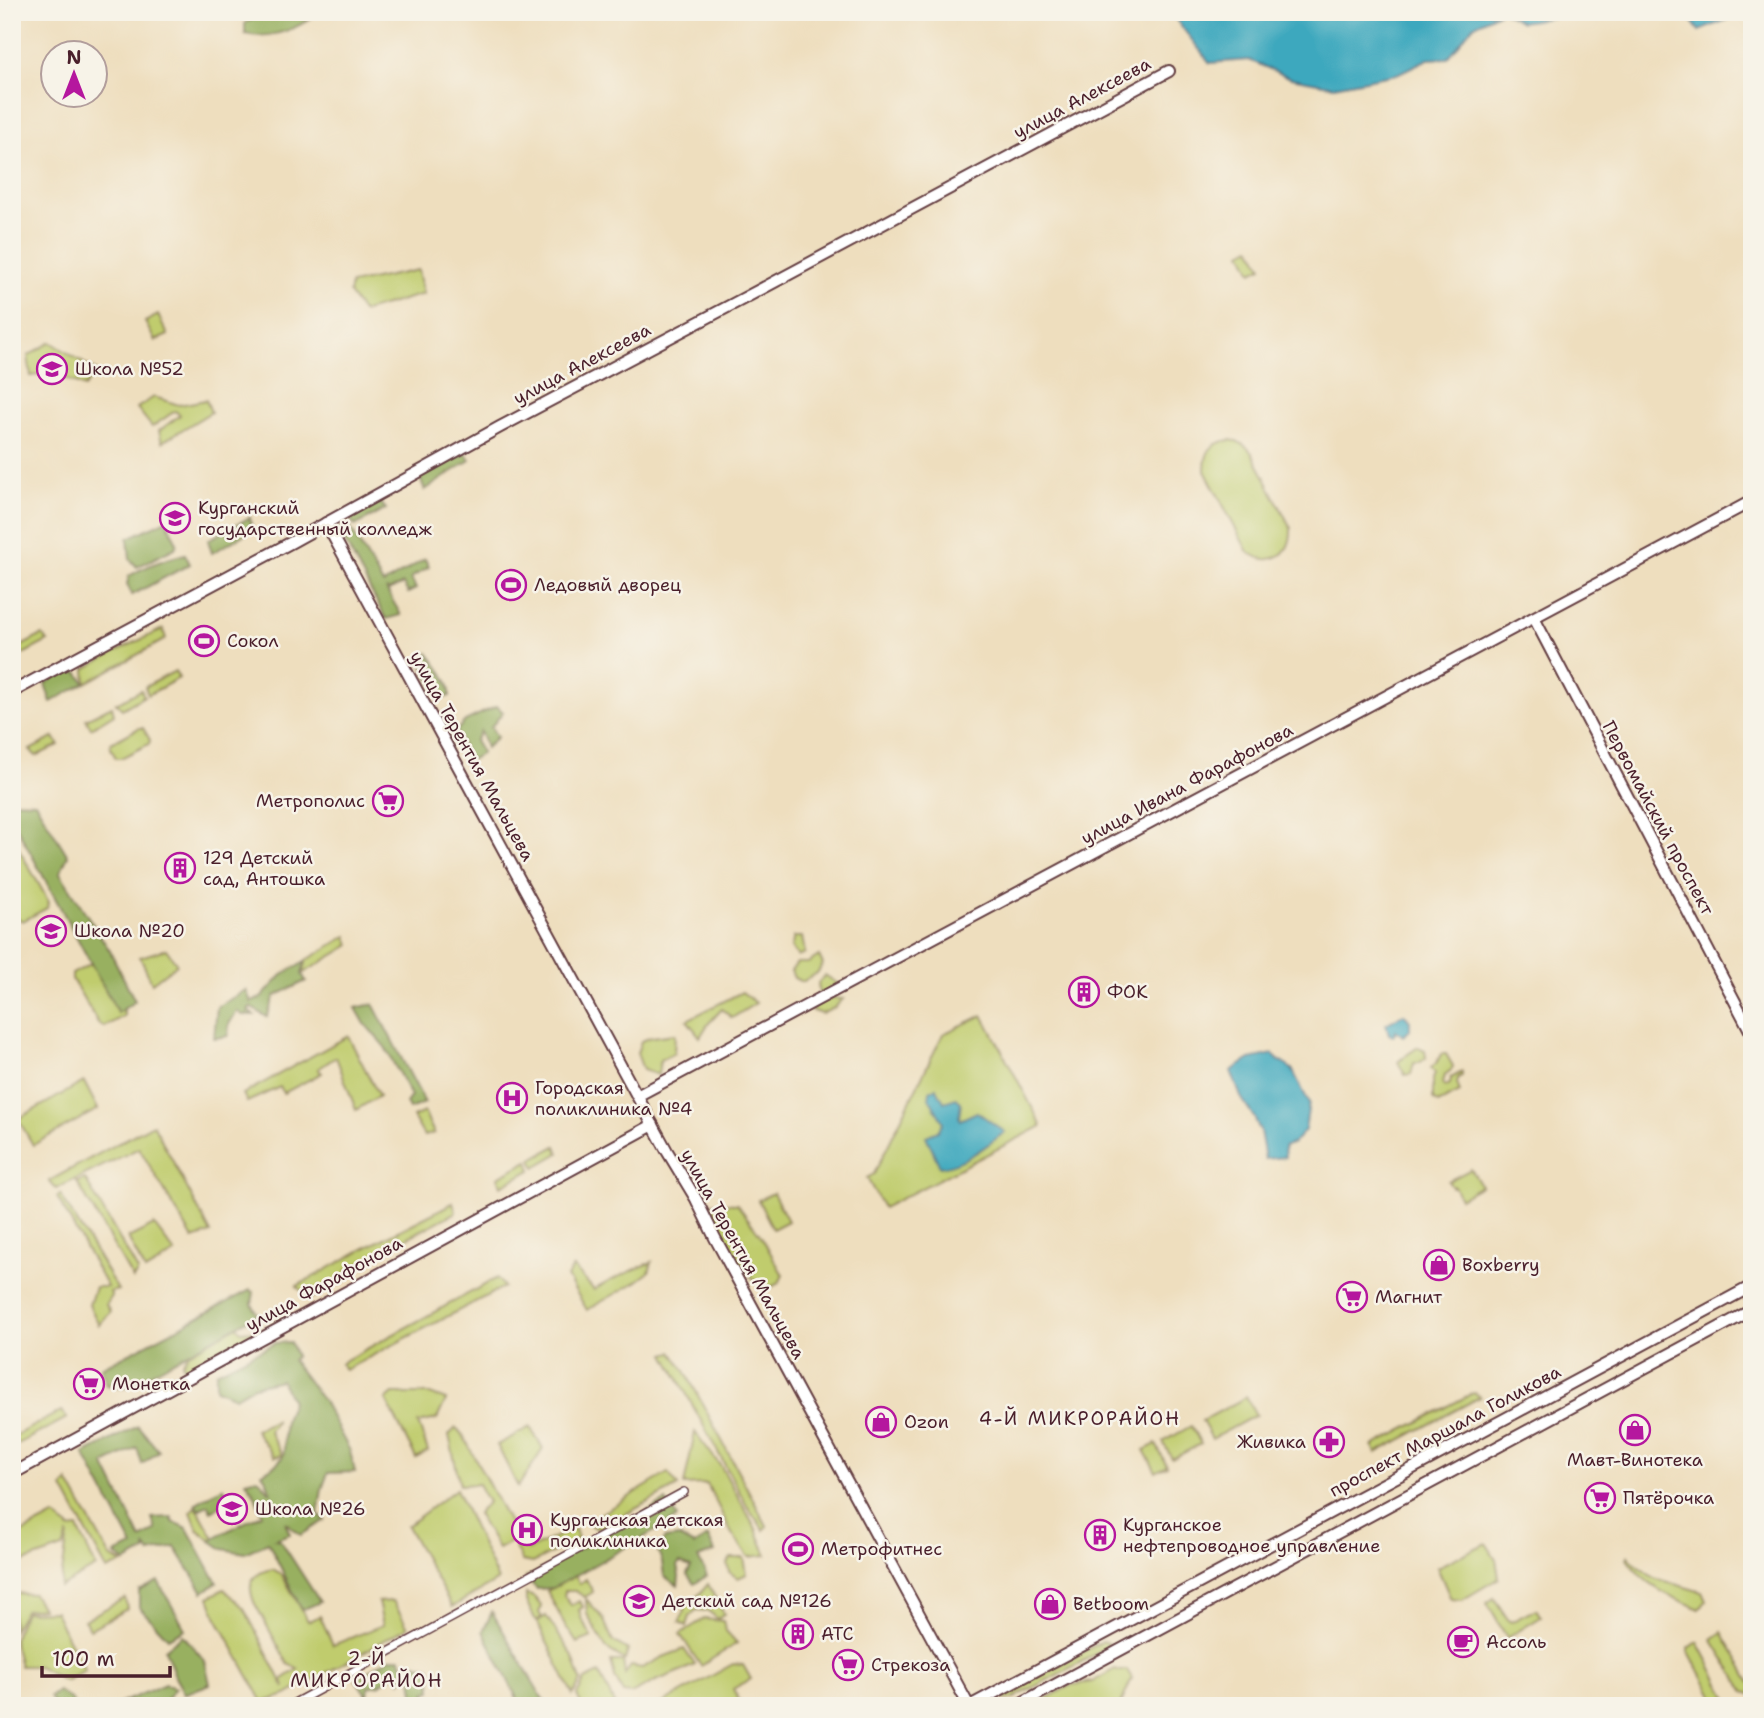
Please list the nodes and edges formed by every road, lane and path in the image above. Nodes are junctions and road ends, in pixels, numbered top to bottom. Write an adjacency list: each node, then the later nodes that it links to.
1 (1169, 71): 3 (street, улица Алексеева)
2 (1752, 501): 4 (street, улица Ивана Фарафонова)
3 (326, 523): 5 (street, улица Алексеева); 7 (street, улица Терентия Мальцева)
4 (1534, 618): 6 (street, Первомайский проспект); 7 (street, улица Ивана Фарафонова)
5 (12, 692)
6 (1752, 1034)
7 (637, 1096): 8 (street, улица Терентия Мальцева)
8 (653, 1125): 11 (street, улица Фарафонова); 18 (street, улица Терентия Мальцева)
9 (1752, 1286): 13 (street, проспект Маршала Голикова)
10 (1752, 1310): 14 (street)
11 (12, 1474)
12 (684, 1492): 17 (street)
13 (1226, 1568): 14 (street); 15 (street, проспект Маршала Голикова)
14 (1237, 1587): 16 (street)
15 (1113, 1629): 16 (street); 18 (street, проспект Маршала Голикова)
16 (1123, 1648): 19 (street)
17 (289, 1706)
18 (970, 1706)
19 (1016, 1706)

